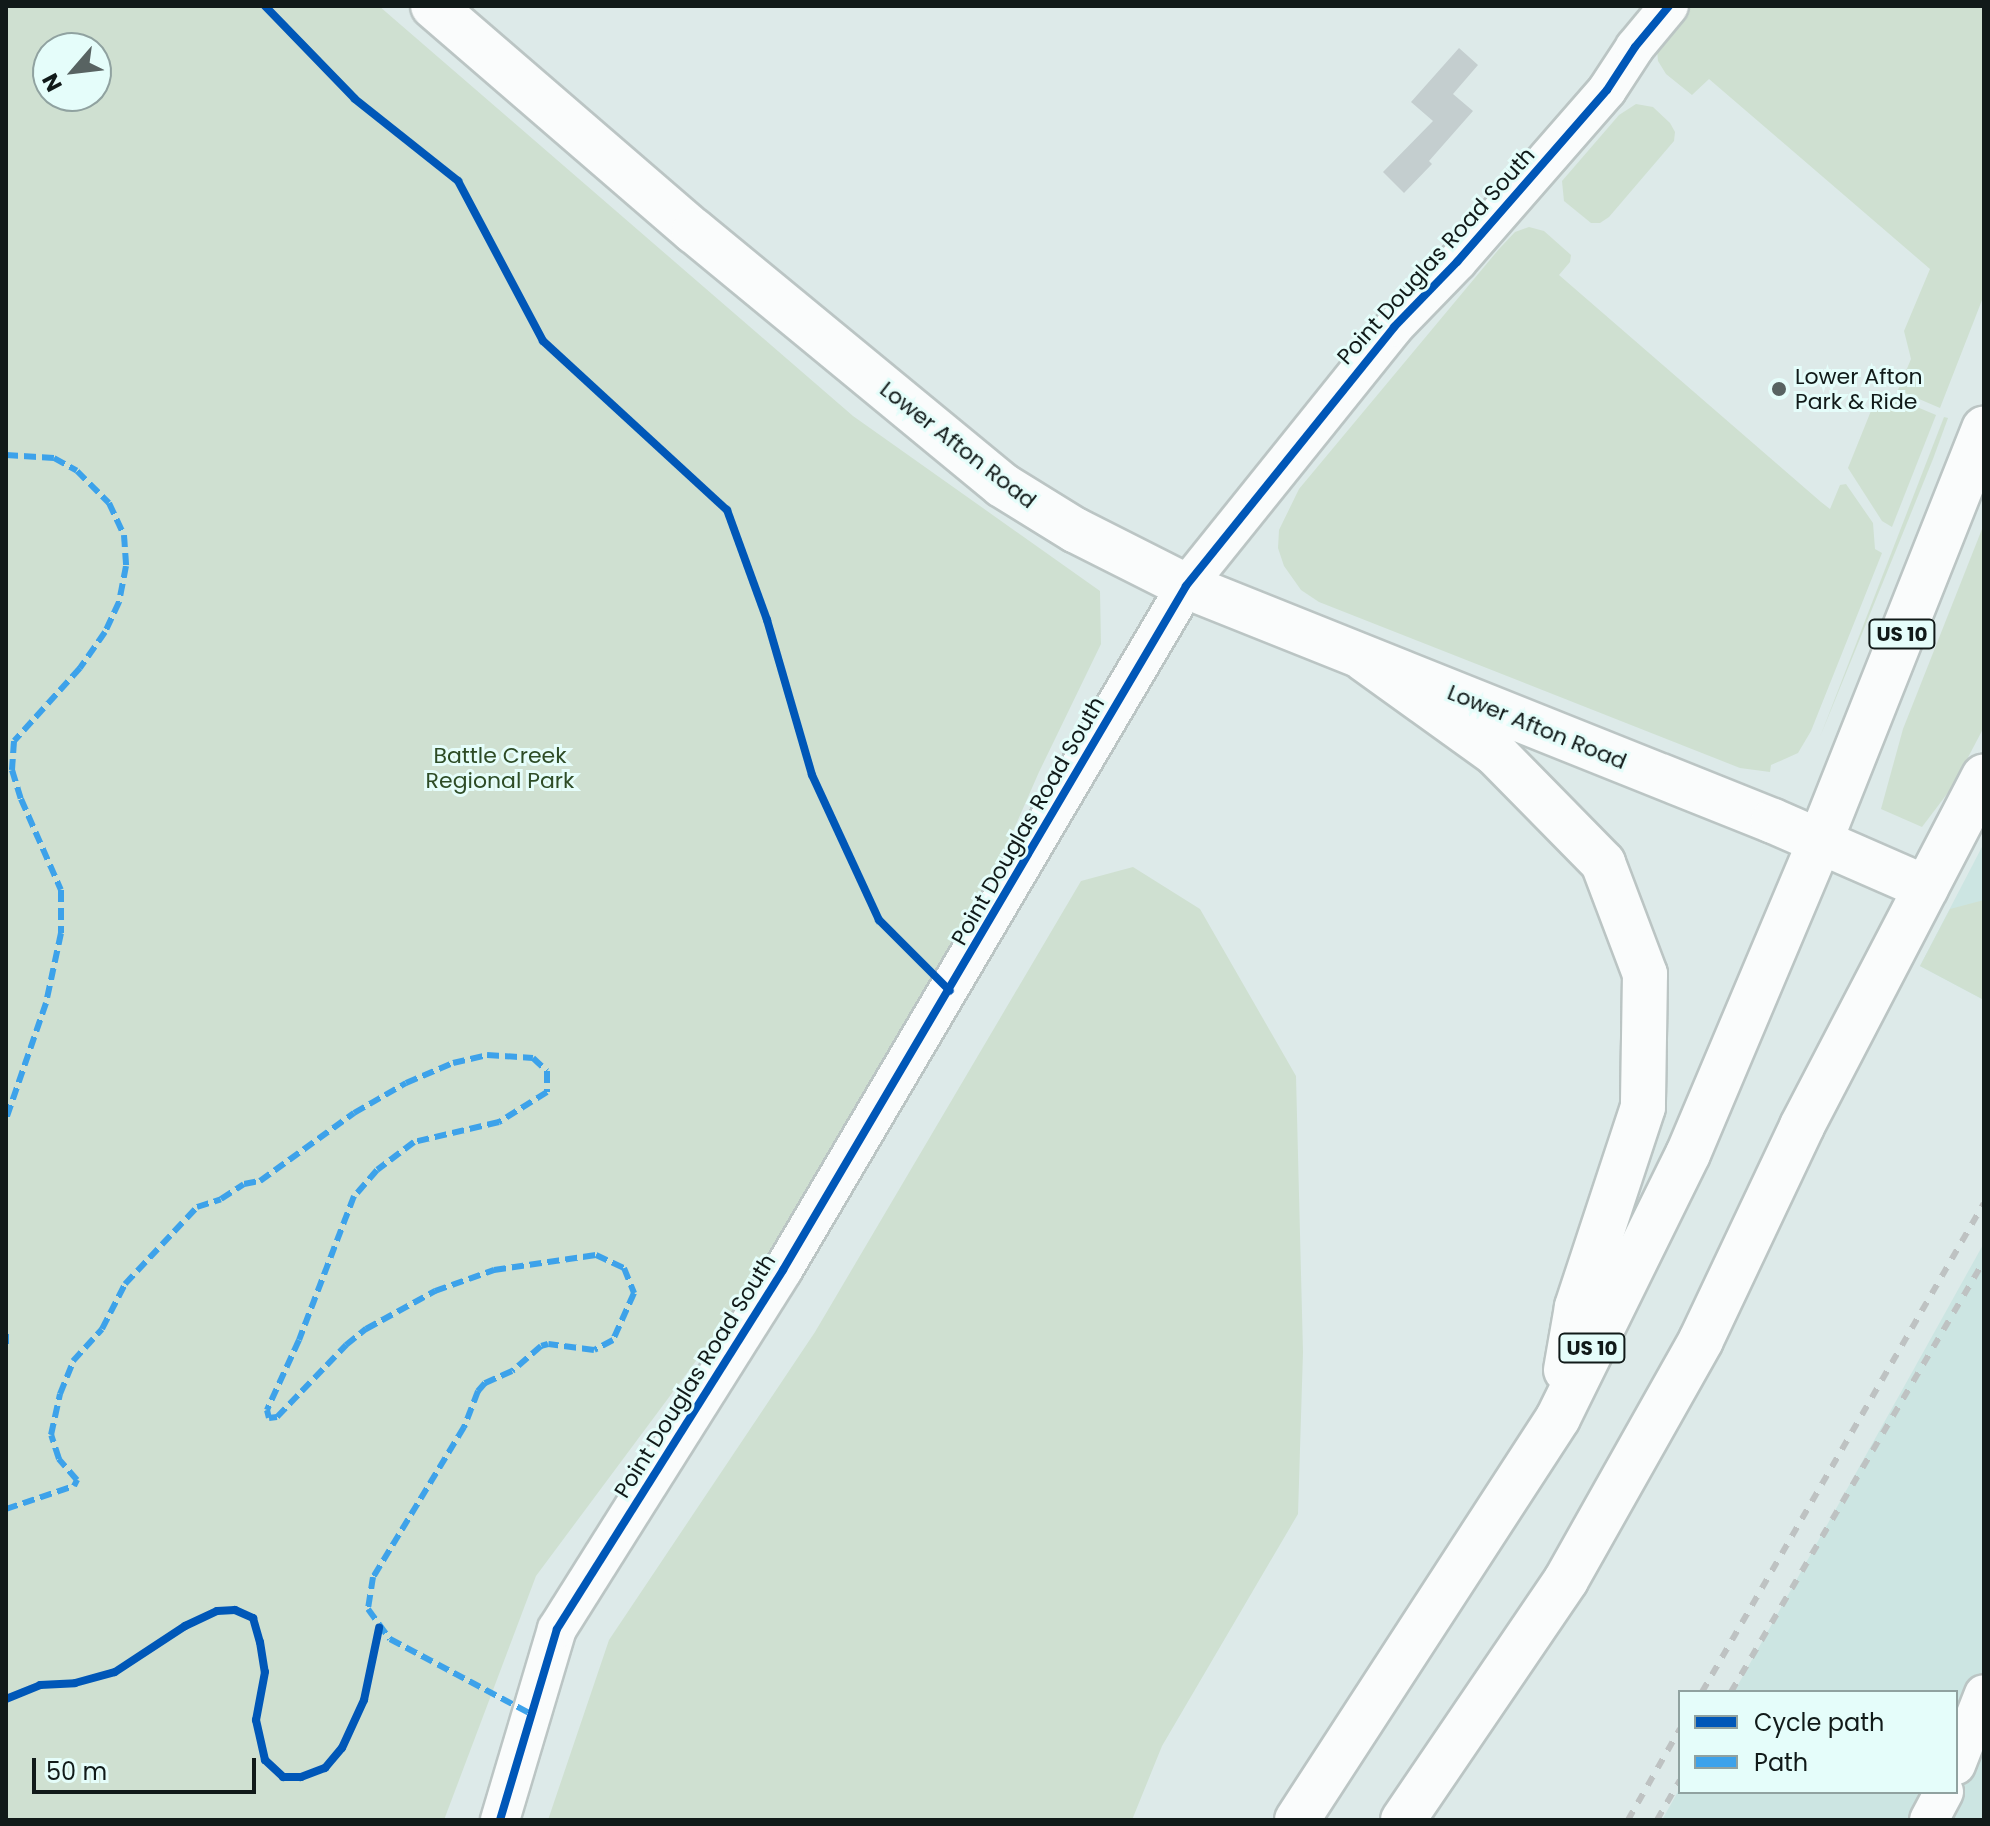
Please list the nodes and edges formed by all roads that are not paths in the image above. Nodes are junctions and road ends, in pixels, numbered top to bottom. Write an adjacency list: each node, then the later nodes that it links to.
1 (433, 6): 4 (main road, Lower Afton Road)
2 (1669, 6): 4 (street, Point Douglas Road South)
3 (1984, 428): 7 (main road, US 10)
4 (1186, 586): 5 (main road, Lower Afton Road); 13 (street, Point Douglas Road South)
5 (1364, 659): 7 (main road, Lower Afton Road); 9 (main road)
6 (1984, 776): 8 (main road)
7 (1820, 841): 8 (main road, Lower Afton Road); 9 (main road, US 10)
8 (1926, 888): 15 (main road)
9 (1558, 1418): 14 (main road, US 10)
10 (1984, 1694): 11 (street)
11 (1958, 1760)
12 (1943, 1794): 16 (street)
13 (500, 1820)
14 (1297, 1820)
15 (1403, 1820)
16 (1929, 1820)

